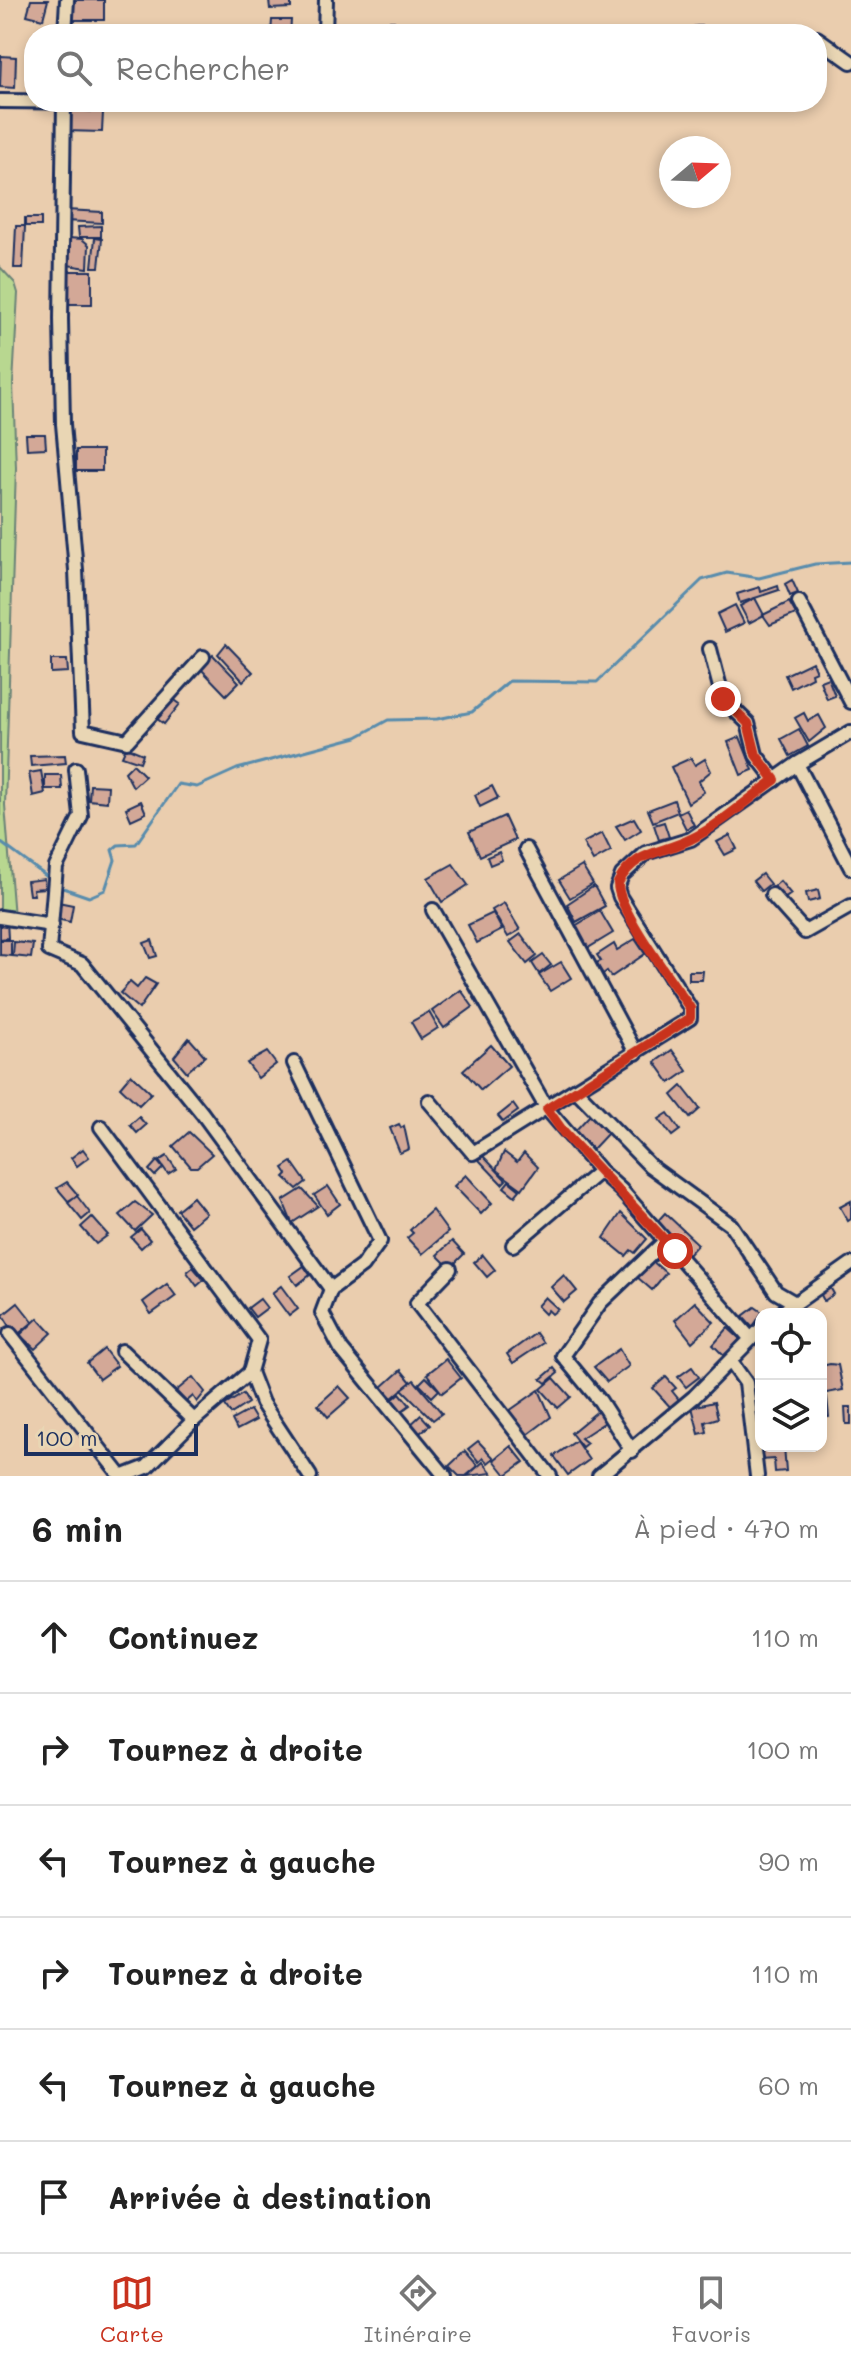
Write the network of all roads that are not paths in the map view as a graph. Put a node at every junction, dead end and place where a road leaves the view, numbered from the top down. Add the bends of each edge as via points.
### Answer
1 (67, 0) edge
2 (326, 0) edge
3 (66, 24) edge
4 (325, 24) edge
5 (827, 45) edge
6 (851, 62) edge
7 (0, 101) edge
8 (24, 102) edge
9 (64, 112) edge
10 (799, 602) dead end
11 (710, 649) dead end
12 (203, 657) dead end
13 (851, 702) edge
14 (851, 732) edge
15 (797, 764) junction
16 (76, 769) dead end
17 (775, 780) junction
18 (526, 849) dead end
19 (851, 868) edge
20 (772, 895) dead end
21 (851, 906) edge
22 (433, 910) dead end
23 (0, 917) edge
24 (52, 925) junction
25 (636, 1053) junction
26 (294, 1063) dead end
27 (577, 1091) junction
28 (429, 1101) dead end
29 (547, 1109) junction
30 (101, 1127) dead end
31 (600, 1171) junction
32 (665, 1241) junction
33 (513, 1245) dead end
34 (851, 1264) edge
35 (450, 1269) dead end
36 (331, 1289) junction
37 (795, 1303) junction
38 (788, 1308) edge
39 (10, 1334) dead end
40 (755, 1334) edge
41 (750, 1338) junction
42 (122, 1351) dead end
43 (731, 1362) junction
44 (250, 1372) junction
45 (194, 1420) junction
46 (632, 1451) junction
47 (615, 1471) edge
48 (122, 1476) edge
49 (310, 1476) edge
50 (445, 1476) edge
51 (550, 1476) edge
52 (599, 1476) edge
53 (757, 1476) edge

1 - 3 street
2 - 4 street
5 - 6 street
7 - 8 street
9 - 12 street via 63,424 83,731 127,741
10 - 13 street
11 - 17 street via 723,699 748,723 756,755
14 - 15 street
15 - 17 street
15 - 19 street
16 - 24 street via 81,816 56,867
17 - 25 street via 691,839 646,853 618,883 620,897 692,1014
18 - 25 street
20 - 21 street via 805,932
22 - 29 street
23 - 24 street
24 - 36 street via 49,950 82,964 202,1113
25 - 27 street
26 - 36 street via 380,1241 362,1266
27 - 29 street
27 - 37 street via 650,1166 731,1225 776,1292
28 - 29 street via 473,1153
29 - 31 street
30 - 44 street via 259,1340
31 - 32 street
31 - 33 street
32 - 41 street
32 - 46 street via 600,1303 563,1356
34 - 37 street
35 - 51 street via 417,1303
36 - 50 street via 322,1313 341,1349
37 - 38 street
39 - 48 street
40 - 41 street
41 - 43 street
42 - 45 street
43 - 46 street
43 - 53 street via 746,1383
44 - 45 street
44 - 49 street via 262,1403
45 - 48 street via 147,1467
46 - 47 street
47 - 52 street

